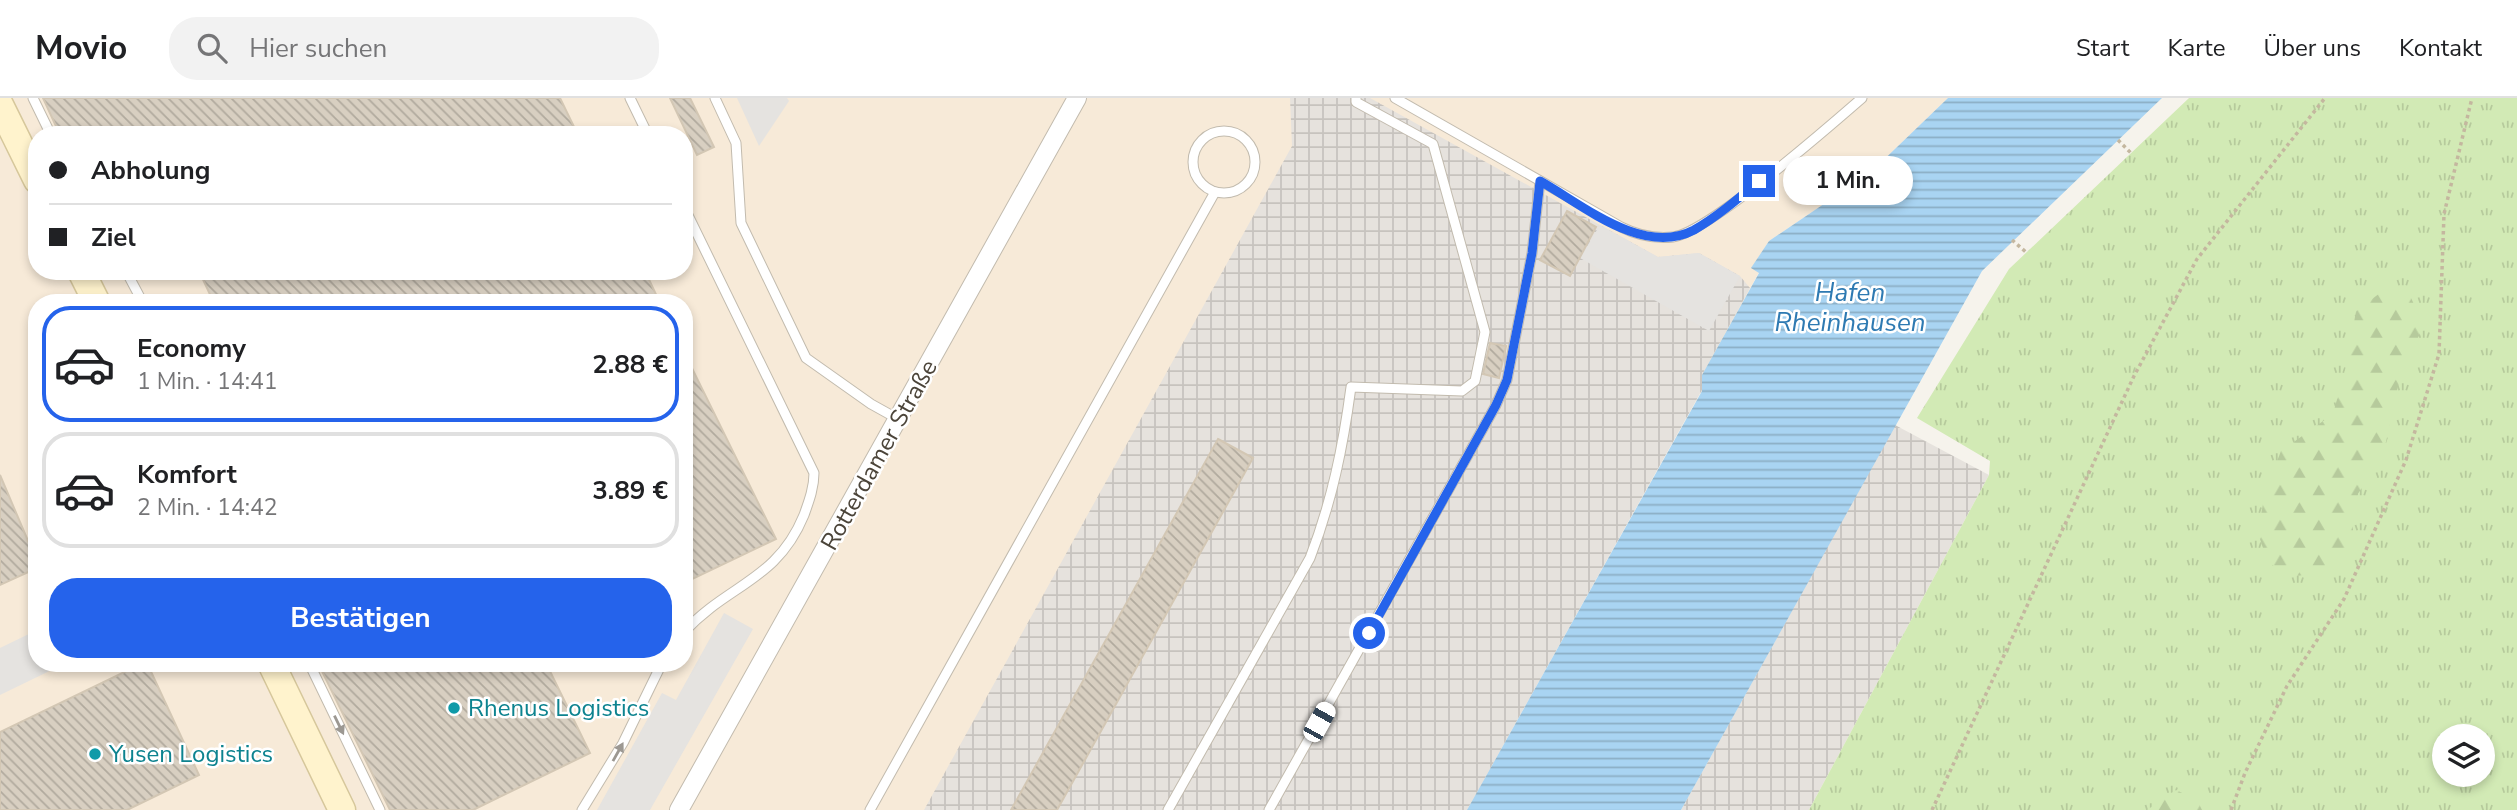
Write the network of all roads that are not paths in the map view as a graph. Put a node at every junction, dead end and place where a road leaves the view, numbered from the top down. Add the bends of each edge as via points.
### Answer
1 (33, 98) edge
2 (630, 98) edge
3 (715, 98) edge
4 (1077, 98) edge
5 (1356, 98) edge
6 (1395, 98) edge
7 (1862, 98) edge
8 (0, 105) edge
9 (47, 126) edge
10 (644, 126) edge
11 (28, 162) edge
12 (1540, 181) junction
13 (1215, 192) junction
14 (693, 225) edge
15 (899, 419) junction
16 (693, 622) edge
17 (275, 672) edge
18 (314, 672) edge
19 (657, 672) edge
20 (341, 810) edge
21 (380, 810) edge
22 (582, 810) edge
23 (679, 810) edge
24 (870, 810) edge
25 (1168, 810) edge
26 (1269, 810) edge

1 - 9 lane
2 - 10 lane
3 - 15 lane via 736,143 741,223 806,358
4 - 15 street, Rotterdamer Straße
5 - 25 lane via 1433,144 1485,332 1475,381 1462,391 1351,387 1342,456 1310,558
6 - 12 lane
7 - 12 lane via 1721,211 1674,237 1639,235
8 - 11 main road
12 - 26 lane via 1532,253 1507,380
13 - 13 lane via 1237,191 1253,173 1250,146 1229,131 1206,136 1193,154 1199,181
13 - 24 lane
14 - 16 lane via 814,473 814,486 792,542 777,561
15 - 23 street, Rotterdamer Straße
17 - 20 main road
18 -> 21 lane
22 -> 19 lane via 623,743

